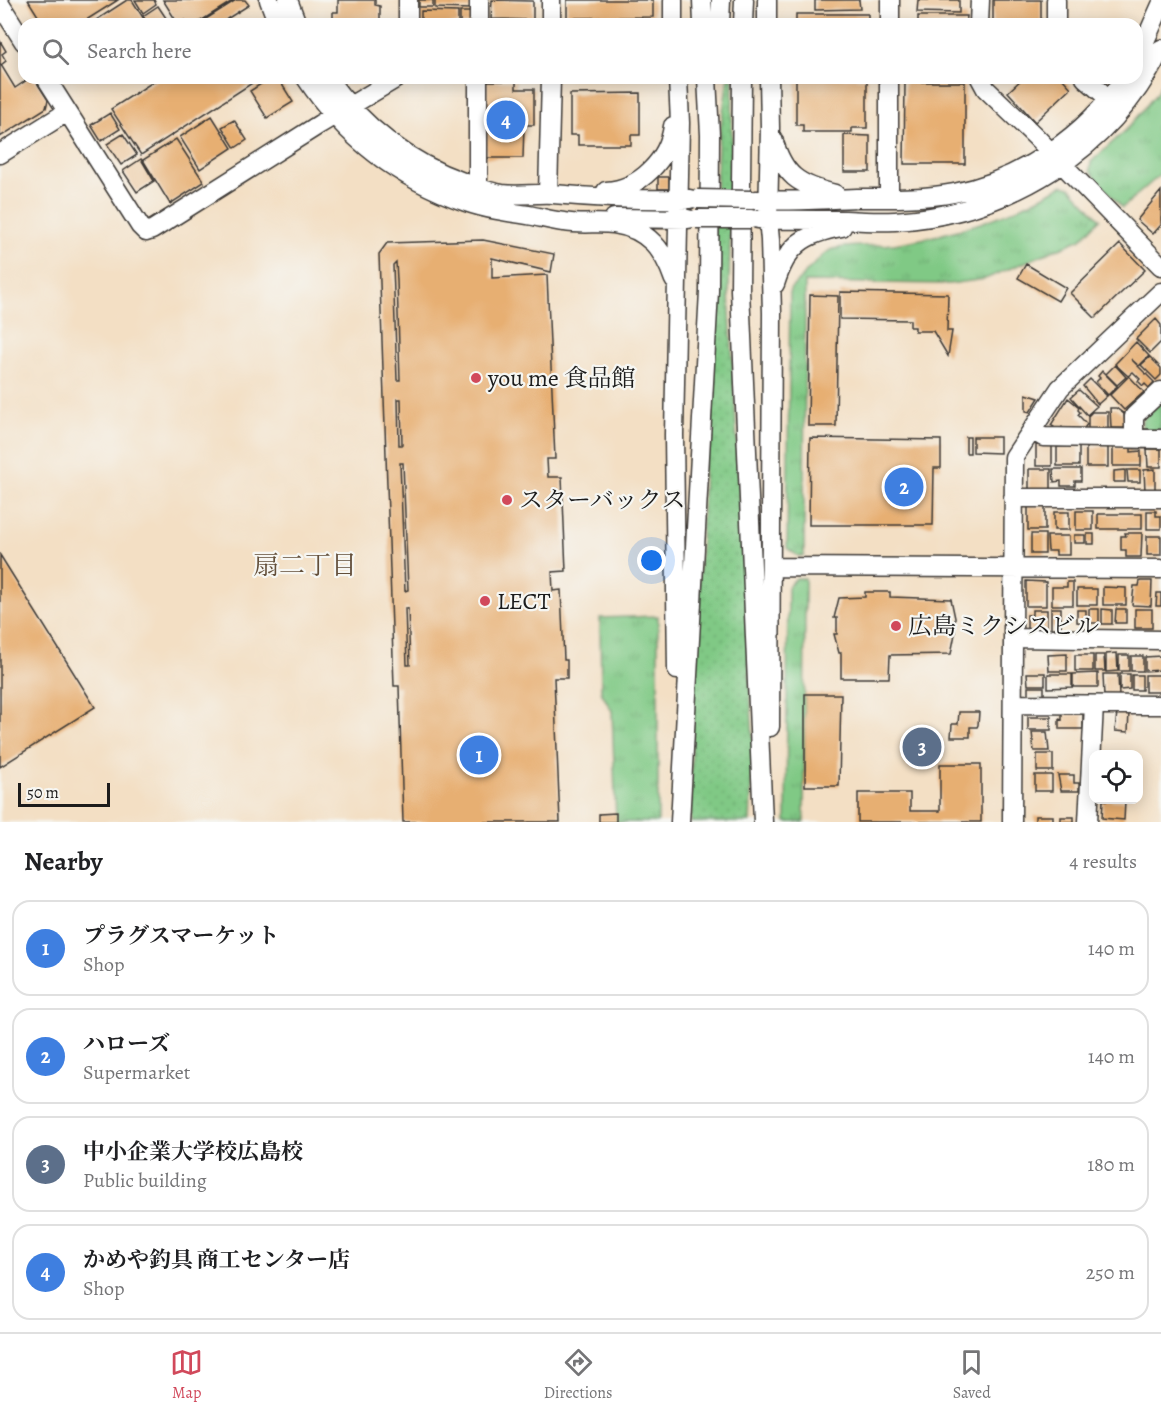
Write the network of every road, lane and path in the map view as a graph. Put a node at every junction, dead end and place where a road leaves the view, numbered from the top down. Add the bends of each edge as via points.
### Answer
1 (269, 0) edge
2 (288, 0) edge
3 (408, 0) edge
4 (479, 0) edge
5 (551, 0) edge
6 (702, 0) edge
7 (721, 0) edge
8 (744, 0) edge
9 (767, 0) edge
10 (890, 0) edge
11 (980, 0) edge
12 (1056, 0) edge
13 (0, 4) edge
14 (1161, 5) edge
15 (276, 18) edge
16 (295, 18) edge
17 (408, 18) edge
18 (479, 18) edge
19 (551, 18) edge
20 (703, 18) edge
21 (720, 18) edge
22 (743, 18) edge
23 (767, 18) edge
24 (890, 18) edge
25 (980, 18) edge
26 (1056, 18) edge
27 (18, 32) edge
28 (1143, 46) edge
29 (1161, 49) edge
30 (1143, 81) edge
31 (50, 84) edge
32 (312, 84) edge
33 (330, 84) edge
34 (387, 84) edge
35 (478, 84) edge
36 (550, 84) edge
37 (675, 84) edge
38 (676, 84) edge
39 (706, 84) edge
40 (716, 84) edge
41 (741, 84) edge
42 (769, 84) edge
43 (890, 84) edge
44 (983, 84) edge
45 (1092, 84) edge
46 (1120, 84) edge
47 (1141, 84) edge
48 (1109, 99) junction
49 (341, 111) junction
50 (67, 112) junction
51 (770, 128) junction
52 (710, 135) junction
53 (0, 154) edge
54 (1056, 158) junction
55 (478, 188) junction
56 (548, 194) junction
57 (578, 196) junction
58 (859, 198) junction
59 (889, 198) junction
60 (688, 199) junction
61 (760, 200) junction
62 (538, 217) junction
63 (687, 219) junction
64 (760, 219) junction
65 (894, 221) junction
66 (1161, 266) edge
67 (678, 290) junction
68 (1161, 292) edge
69 (772, 313) junction
70 (1161, 391) edge
71 (1032, 430) junction
72 (1134, 439) junction
73 (1161, 439) edge
74 (1013, 498) junction
75 (1161, 498) edge
76 (771, 567) junction
77 (1013, 568) junction
78 (1161, 569) edge
79 (1013, 638) junction
80 (1161, 640) edge
81 (1013, 704) junction
82 (1094, 705) junction
83 (1161, 705) edge
84 (680, 793) junction
85 (680, 822) edge
86 (764, 822) edge
87 (1012, 822) edge
88 (1088, 822) edge

1 - 15 street
2 - 16 street
3 - 17 street
4 - 18 street
5 - 19 street
6 - 20 street
7 - 21 street
8 - 22 street
9 - 23 street
10 - 24 street
11 - 25 street
12 - 26 street
13 - 27 street
14 - 28 street
29 - 30 street
31 - 50 street
32 - 49 street
33 - 49 street
34 - 49 street
35 - 55 street
36 - 56 street
37 - 57 street via 672,129 659,161 625,187 588,191
38 - 60 street
39 - 52 street
40 - 52 street
41 - 86 street via 740,290
42 - 51 street
43 - 59 street
44 - 54 street
45 - 48 street
46 - 48 street
47 - 54 street via 1117,116 1088,144
48 - 54 street
49 - 50 street via 146,232
49 - 55 street via 405,154
49 - 62 street via 379,157 434,190 484,207
50 - 53 street
51 - 58 street via 791,176 819,190
51 - 61 street
52 - 84 street via 709,291
54 - 59 street via 968,190
54 - 65 street via 1026,186 991,201
54 - 66 street
55 - 56 street via 503,194
56 - 57 street
57 - 60 street
58 - 59 street
58 - 61 street
60 - 61 street, bridge
60 - 63 street
61 - 64 street
62 - 63 street
62 - 67 street via 565,223 614,224 642,234 664,255
63 - 64 street, bridge
63 - 67 street
64 - 65 street
64 - 69 street
65 - 69 street via 830,230 798,242 773,288
67 - 84 street via 674,435
68 - 71 street via 1060,388
69 - 76 street
70 - 72 street via 1134,416
71 - 72 street via 1043,437
71 - 74 street via 1014,457
72 - 73 street
74 - 75 street
74 - 77 street
76 - 77 street
76 - 86 street via 770,729
77 - 78 street
77 - 79 street
79 - 80 street
79 - 81 street
81 - 82 street
81 - 87 street
82 - 83 street
82 - 88 street
84 - 85 street

